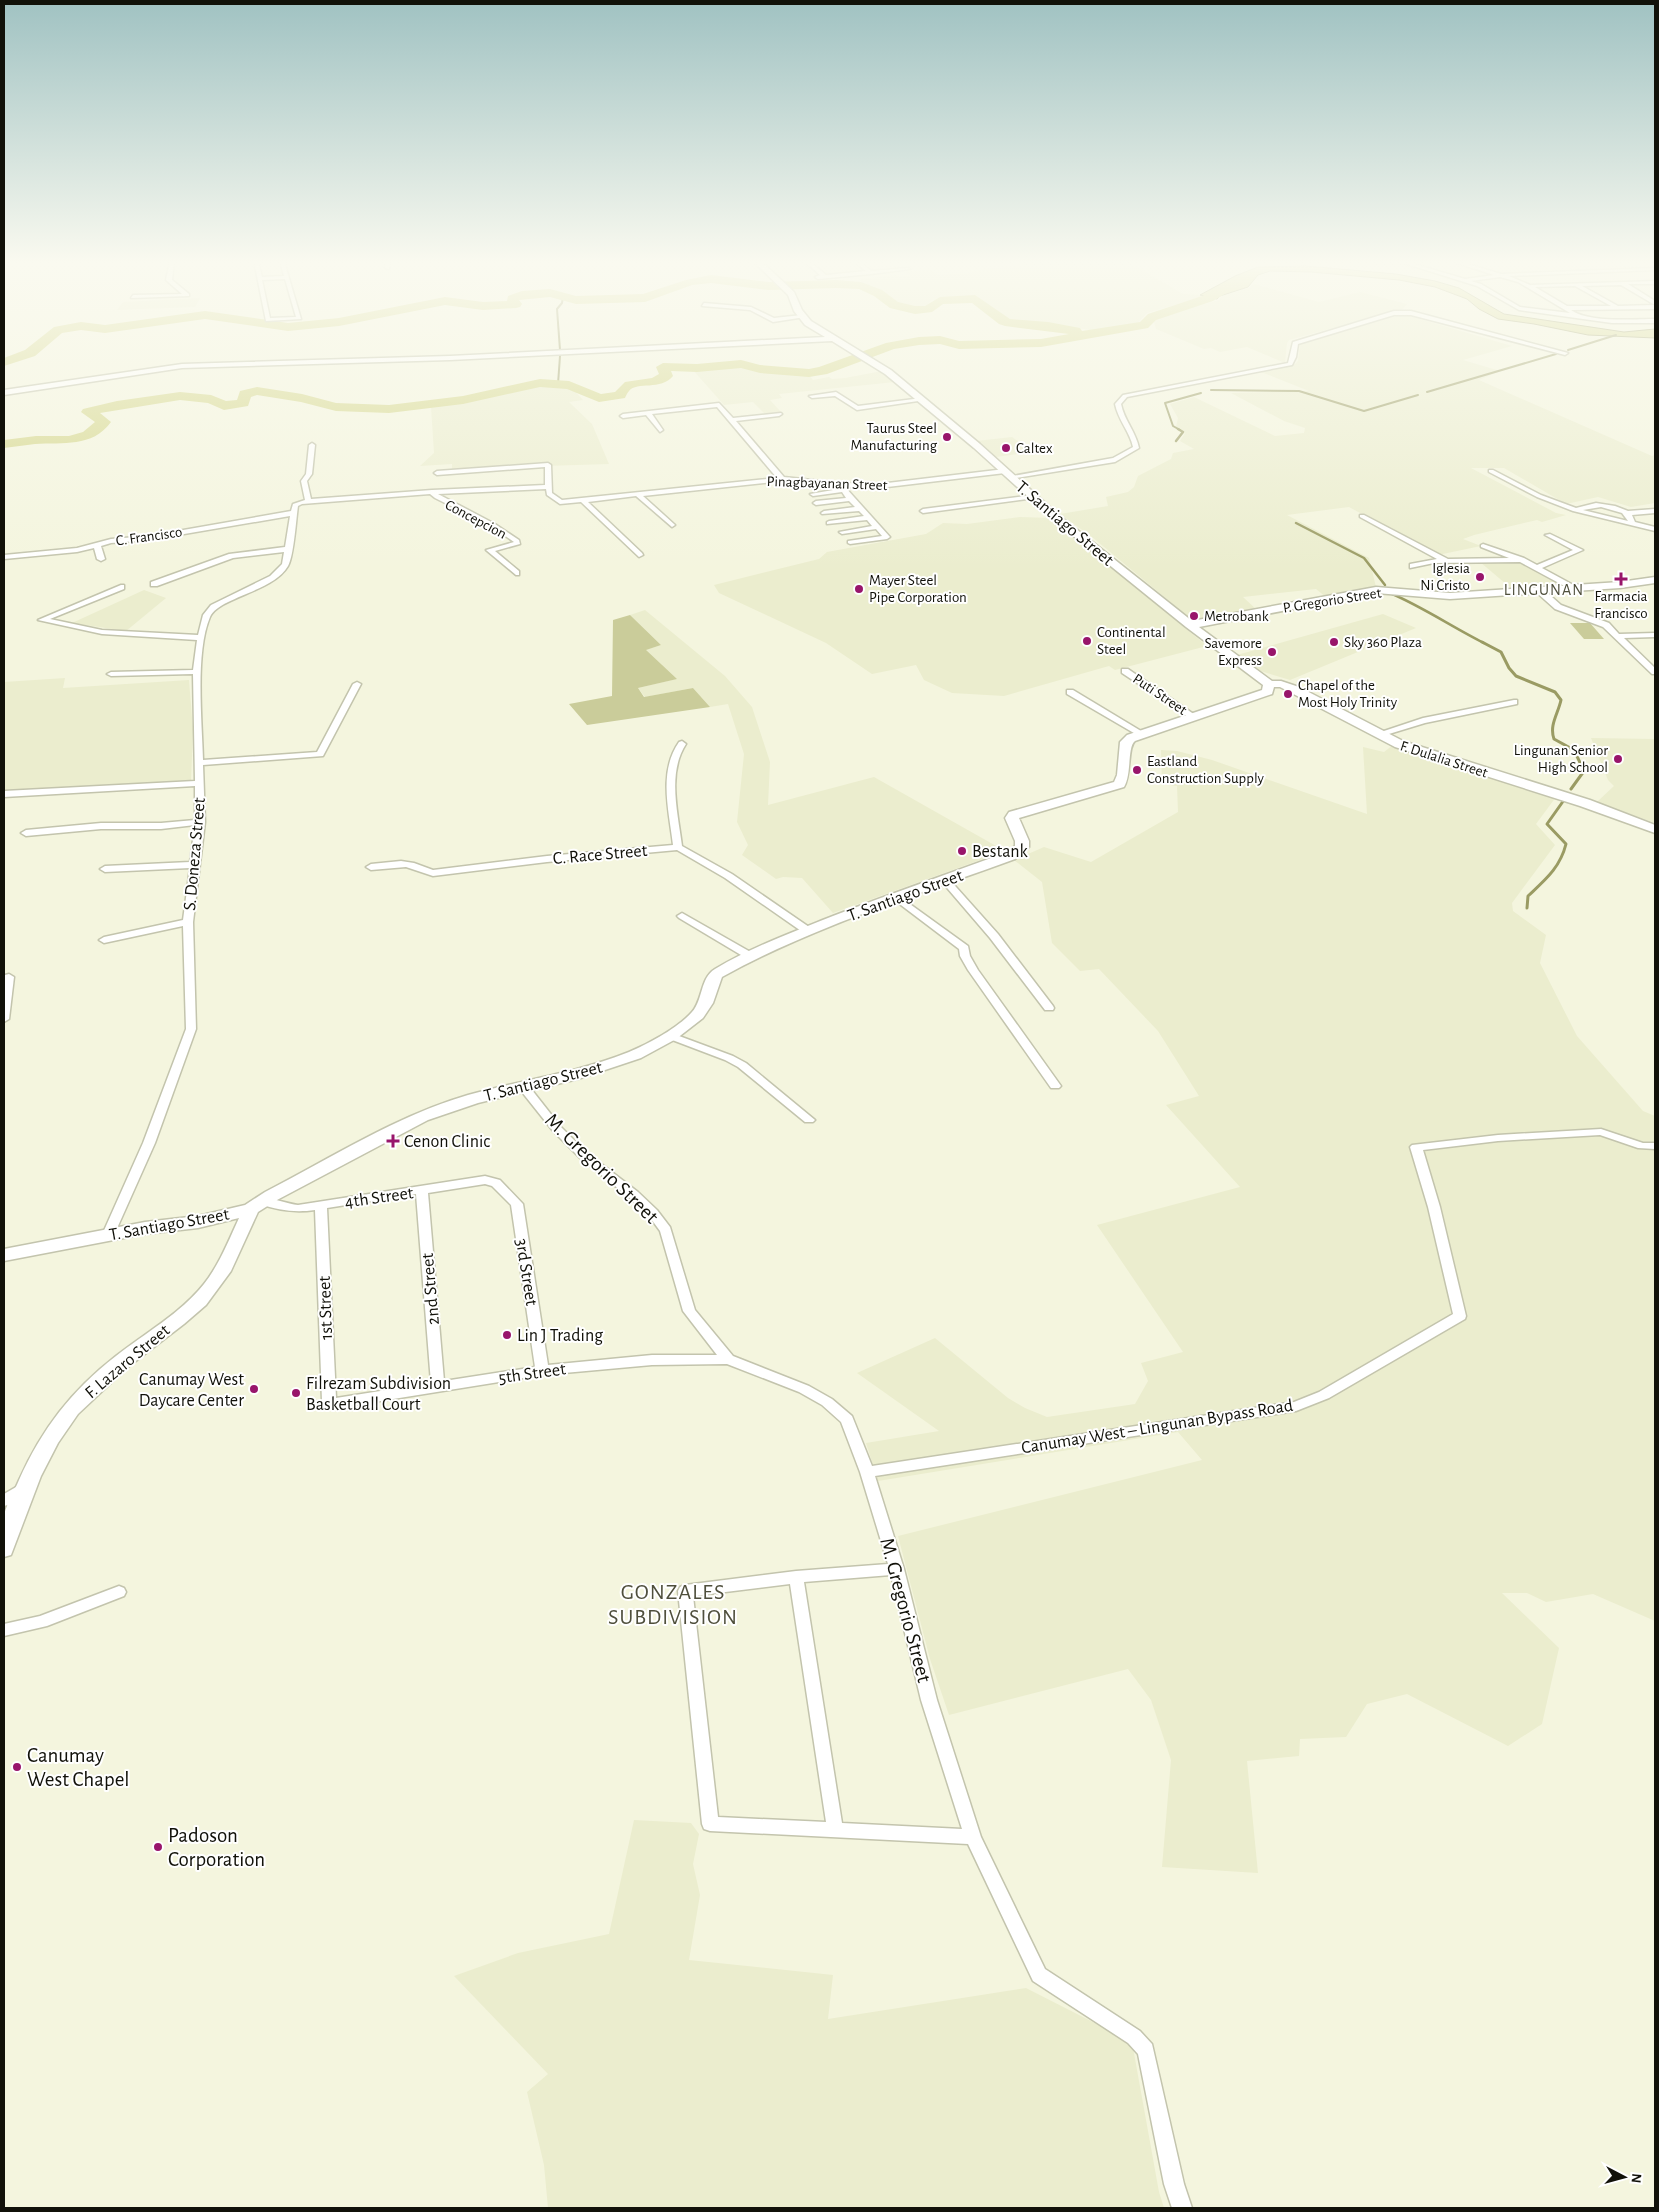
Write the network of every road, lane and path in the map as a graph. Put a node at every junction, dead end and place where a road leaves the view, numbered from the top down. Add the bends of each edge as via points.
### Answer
1 (241, 364) edge
2 (875, 364) edge
3 (1289, 364) edge
4 (4, 393) edge
5 (812, 396) dead end
6 (922, 400) junction
7 (648, 413) junction
8 (779, 414) dead end
9 (623, 416) dead end
10 (732, 420) junction
11 (660, 430) dead end
12 (312, 445) dead end
13 (1491, 471) dead end
14 (438, 473) dead end
15 (1007, 474) junction
16 (782, 478) junction
17 (548, 487) junction
18 (842, 488) junction
19 (432, 492) junction
20 (636, 493) junction
21 (813, 494) dead end
22 (1033, 497) junction
23 (851, 499) junction
24 (308, 500) junction
25 (582, 500) junction
26 (816, 503) dead end
27 (859, 509) junction
28 (1575, 510) junction
29 (923, 511) dead end
30 (1655, 512) edge
31 (293, 513) junction
32 (824, 513) dead end
33 (1629, 513) junction
34 (1362, 516) dead end
35 (868, 518) junction
36 (830, 523) dead end
37 (1632, 524) junction
38 (672, 525) dead end
39 (877, 527) junction
40 (1655, 529) edge
41 (842, 532) dead end
42 (1548, 535) dead end
43 (850, 542) dead end
44 (97, 545) junction
45 (1483, 546) dead end
46 (288, 549) junction
47 (640, 555) dead end
48 (4, 557) edge
49 (101, 559) dead end
50 (1521, 560) junction
51 (1446, 561) junction
52 (1413, 566) dead end
53 (1537, 568) junction
54 (516, 573) dead end
55 (1655, 580) edge
56 (154, 584) dead end
57 (122, 587) dead end
58 (1573, 587) junction
59 (1545, 592) junction
60 (1574, 613) junction
61 (1190, 625) junction
62 (1655, 635) edge
63 (1619, 636) junction
64 (201, 638) junction
65 (1654, 669) edge
66 (197, 672) junction
67 (1125, 672) dead end
68 (110, 674) dead end
69 (357, 684) dead end
70 (1269, 684) junction
71 (1070, 692) dead end
72 (1514, 702) dead end
73 (1194, 717) junction
74 (1142, 734) junction
75 (1379, 734) junction
76 (682, 744) dead end
77 (200, 763) junction
78 (199, 783) junction
79 (4, 794) edge
80 (200, 822) junction
81 (1655, 828) edge
82 (26, 833) dead end
83 (678, 847) junction
84 (194, 866) junction
85 (371, 867) dead end
86 (105, 869) dead end
87 (945, 880) junction
88 (896, 897) junction
89 (682, 916) dead end
90 (188, 922) junction
91 (808, 931) junction
92 (104, 940) dead end
93 (750, 956) junction
94 (9, 977) dead end
95 (1049, 1008) dead end
96 (4, 1019) edge
97 (671, 1036) junction
98 (1055, 1086) dead end
99 (524, 1087) junction
100 (808, 1120) dead end
101 (1655, 1146) edge
102 (496, 1183) joint
103 (422, 1191) junction
104 (257, 1205) junction
105 (321, 1206) junction
106 (108, 1235) junction
107 (4, 1255) edge
108 (728, 1359) junction
109 (542, 1370) junction
110 (438, 1388) junction
111 (337, 1403) joint
112 (866, 1472) junction
113 (27, 1486) junction
114 (4, 1501) edge
115 (4, 1549) edge
116 (897, 1569) junction
117 (796, 1577) junction
118 (119, 1592) dead end
119 (4, 1630) edge
120 (835, 1830) junction
121 (973, 1837) junction
122 (1182, 2208) edge

1 - 4 main road via 182,366
2 - 6 main road, T. Santiago Street
3 - 15 street, Pinagbayanan Street via 1125,396 1118,404 1118,410 1135,437 1136,448 1115,460
5 - 6 street via 836,394 857,408
6 - 15 main road, T. Santiago Street
7 - 9 street
7 - 10 street via 719,405
7 - 11 street
8 - 10 street
10 - 16 street
12 - 24 street via 309,474 304,481
13 - 28 street
14 - 17 street via 548,466
15 - 18 street, Pinagbayanan Street
15 - 22 main road, T. Santiago Street
16 - 18 street, Pinagbayanan Street
16 - 20 street, Pinagbayanan Street
17 - 19 street
17 - 25 street, Pinagbayanan Street via 549,494 560,502
18 - 21 street
18 - 23 street
19 - 24 street
19 - 54 street, Concepcion via 517,541 518,544 490,550
20 - 25 street, Pinagbayanan Street
20 - 38 street
22 - 29 street
22 - 61 main road, T. Santiago Street
23 - 26 street
23 - 27 street
24 - 31 street, S. Doneza Street via 296,503
25 - 47 street
27 - 32 street
27 - 35 street
28 - 33 street via 1599,505
28 - 37 street
30 - 33 street
31 - 44 street, C. Francisco
31 - 46 street, S. Doneza Street
33 - 37 street
34 - 51 street
35 - 36 street
35 - 39 street
37 - 40 street
39 - 41 street
39 - 43 street via 886,538
42 - 53 street via 1580,550
44 - 48 street, C. Francisco
44 - 49 street
45 - 50 street
46 - 56 street via 232,556
46 - 64 street, S. Doneza Street via 286,564 280,572 211,610
50 - 51 street
50 - 53 street
51 - 52 street
53 - 58 street
55 - 58 main road, P. Gregorio Street
57 - 64 street via 42,620 102,632
58 - 59 main road, P. Gregorio Street
59 - 60 street via 1558,597
59 - 60 street via 1558,607
59 - 61 main road, P. Gregorio Street via 1450,596 1376,590
60 - 63 street via 1606,625
61 - 70 main road, T. Santiago Street
62 - 63 street
63 - 65 street
64 - 66 street, S. Doneza Street
66 - 68 street
66 - 77 street, S. Doneza Street
67 - 73 street, Puti Street
69 - 77 street via 320,754
70 - 73 main road, T. Santiago Street via 1265,694
70 - 75 main road, F. Dulalia Street via 1295,689
71 - 74 street
72 - 75 street
73 - 74 main road, T. Santiago Street
74 - 87 main road, T. Santiago Street via 1126,742 1119,784 1014,815 1012,818 1022,847 1010,856
75 - 81 main road, F. Dulalia Street via 1428,754 1585,802
76 - 83 street via 672,765
77 - 78 street, S. Doneza Street
78 - 79 street
78 - 80 street, S. Doneza Street
80 - 82 street
80 - 84 street, S. Doneza Street
83 - 85 street, C. Race Street via 433,873 401,864
83 - 91 street via 756,894
84 - 86 street
84 - 90 street, S. Doneza Street
87 - 88 main road, T. Santiago Street
87 - 95 street via 994,936
88 - 91 main road, T. Santiago Street
88 - 98 street via 964,948 973,970
89 - 93 street
90 - 92 street
90 - 106 street, S. Doneza Street via 191,1029 149,1143
91 - 93 main road, T. Santiago Street
93 - 97 main road, T. Santiago Street via 717,974 698,1015
94 - 96 street
97 - 99 main road, T. Santiago Street via 635,1055 600,1068
97 - 100 street via 742,1065
99 - 104 main road, T. Santiago Street via 473,1099 422,1117
99 - 108 street, M. Gregorio Street via 557,1129 583,1155 634,1195 666,1230 689,1311
101 - 112 street, Canumay West – Lingunan Bypass Road via 1642,1146 1601,1132 1416,1147 1460,1316 1324,1395 1296,1406
102 - 103 street, 4th Street via 485,1180
102 - 109 street, 3rd Street via 516,1204
103 - 105 street, 4th Street
103 - 110 street, 2nd Street
104 - 105 street, 4th Street via 298,1209
104 - 106 main road, T. Santiago Street via 198,1222
104 - 113 main road, F. Lazaro Street via 209,1290 97,1382 71,1409
105 - 111 street, 1st Street via 328,1396 329,1401
106 - 107 main road, T. Santiago Street
108 - 109 street, 5th Street via 652,1360
108 - 112 street, M. Gregorio Street via 804,1389 827,1402 847,1419
109 - 110 street, 5th Street
110 - 111 street, 5th Street
112 - 116 street, M. Gregorio Street
113 - 114 street
113 - 115 main road, F. Lazaro Street
116 - 117 street
116 - 121 street, M. Gregorio Street via 929,1700
117 - 120 street
117 - 120 street via 685,1591 710,1824
118 - 119 street via 42,1622
120 - 121 street
121 - 122 street, M. Gregorio Street via 1039,1975 1134,2038 1146,2050

